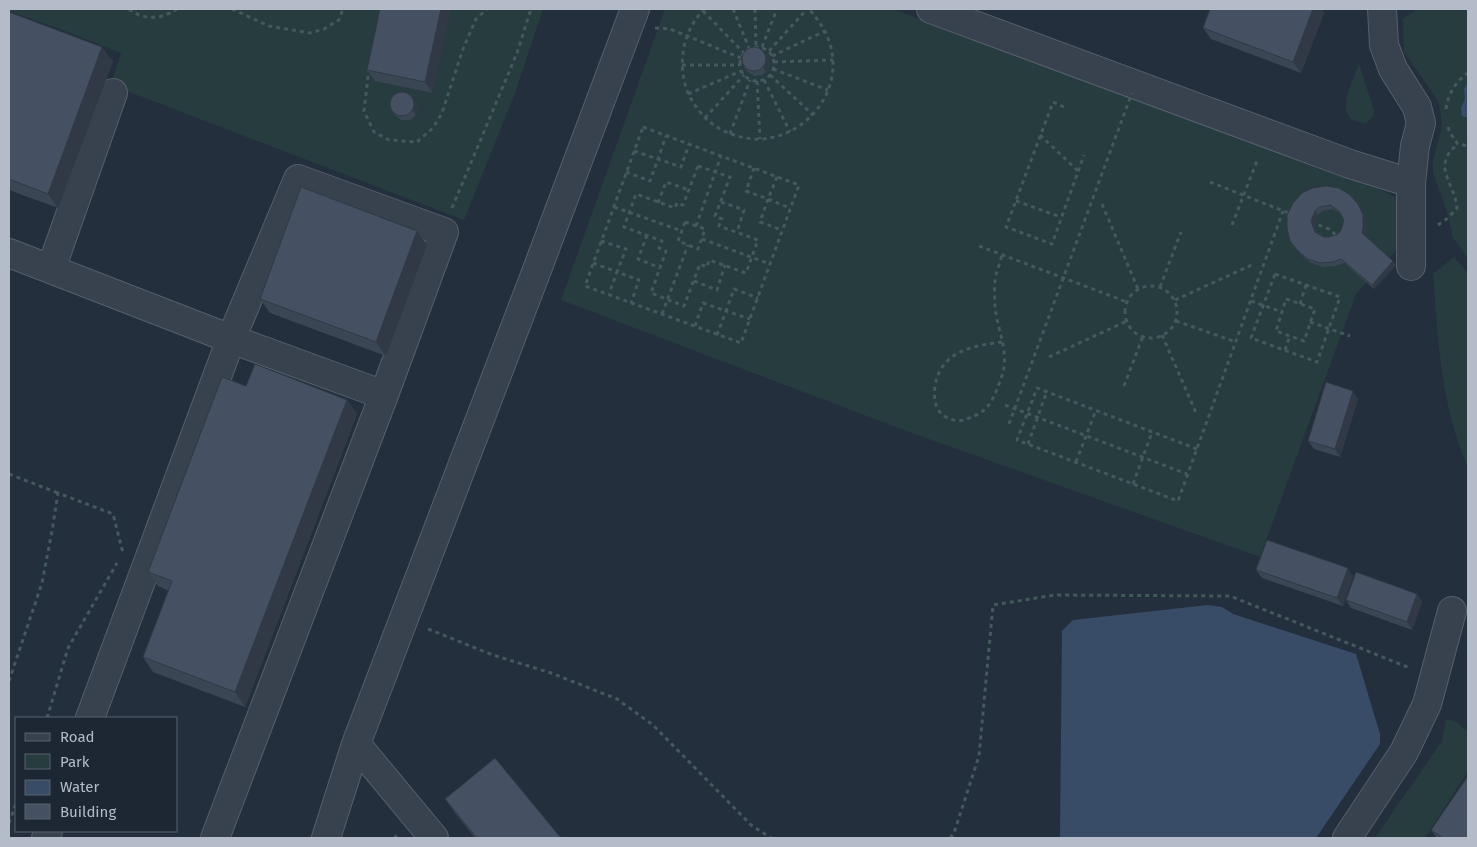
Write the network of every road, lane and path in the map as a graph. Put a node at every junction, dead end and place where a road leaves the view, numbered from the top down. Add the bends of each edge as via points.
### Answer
1 (130, 9) edge
2 (177, 9) edge
3 (232, 9) edge
4 (244, 9) edge
5 (343, 9) edge
6 (487, 9) edge
7 (531, 9) edge
8 (634, 9) edge
9 (732, 9) edge
10 (755, 9) edge
11 (777, 9) edge
12 (808, 9) edge
13 (932, 9) edge
14 (1382, 9) edge
15 (704, 10) edge
16 (241, 13) junction
17 (670, 29) dead end
18 (825, 31) junction
19 (687, 35) junction
20 (756, 46) junction
21 (762, 47) junction
22 (749, 48) junction
23 (769, 51) junction
24 (744, 53) junction
25 (772, 56) junction
26 (740, 58) junction
27 (833, 60) junction
28 (774, 62) junction
29 (370, 63) edge
30 (682, 65) junction
31 (740, 65) junction
32 (773, 69) junction
33 (741, 70) junction
34 (1468, 72) edge
35 (744, 75) junction
36 (770, 75) junction
37 (750, 80) junction
38 (764, 80) junction
39 (757, 81) junction
40 (828, 90) junction
41 (1132, 92) dead end
42 (113, 93) dead end
43 (688, 94) junction
44 (1064, 107) dead end
45 (1445, 112) dead end
46 (813, 115) junction
47 (705, 118) junction
48 (1446, 122) dead end
49 (790, 132) junction
50 (730, 134) junction
51 (1040, 135) junction
52 (666, 136) junction
53 (760, 139) junction
54 (689, 144) junction
55 (1458, 144) junction
56 (1468, 146) edge
57 (634, 151) junction
58 (1084, 154) dead end
59 (721, 156) junction
60 (658, 159) junction
61 (1256, 161) dead end
62 (754, 168) junction
63 (1078, 171) junction
64 (626, 172) junction
65 (716, 172) junction
66 (777, 177) junction
67 (1210, 182) dead end
68 (1411, 183) junction
69 (689, 190) junction
70 (1244, 195) junction
71 (768, 199) junction
72 (1016, 201) junction
73 (721, 202) junction
74 (658, 203) junction
75 (1102, 204) dead end
76 (614, 206) junction
77 (790, 208) junction
78 (1283, 211) junction
79 (630, 212) junction
80 (1292, 214) edge
81 (1061, 217) junction
82 (1311, 222) edge
83 (1232, 225) dead end
84 (696, 226) junction
85 (782, 230) junction
86 (682, 231) junction
87 (1411, 231) junction
88 (444, 232) junction
89 (737, 232) junction
90 (1181, 232) dead end
91 (647, 235) junction
92 (702, 239) junction
93 (601, 241) junction
94 (1343, 241) edge
95 (688, 245) junction
96 (979, 246) dead end
97 (9, 253) edge
98 (1002, 255) junction
99 (752, 258) junction
100 (593, 263) junction
101 (770, 264) junction
102 (1254, 264) dead end
103 (725, 265) junction
104 (1410, 266) dead end
105 (660, 268) junction
106 (52, 269) junction
107 (617, 272) junction
108 (1063, 278) junction
109 (694, 281) junction
110 (1306, 285) junction
111 (1160, 287) junction
112 (1138, 289) junction
113 (609, 294) junction
114 (758, 298) junction
115 (667, 300) junction
116 (1174, 300) junction
117 (1251, 301) junction
118 (1126, 302) junction
119 (631, 303) junction
120 (1300, 304) junction
121 (1262, 306) junction
122 (726, 311) junction
123 (1282, 312) junction
124 (662, 314) junction
125 (750, 319) junction
126 (1127, 321) junction
127 (1176, 321) junction
128 (1310, 322) junction
129 (694, 326) junction
130 (1329, 329) junction
131 (717, 335) junction
132 (1162, 335) junction
133 (1143, 336) junction
134 (1290, 336) junction
135 (1350, 336) dead end
136 (231, 339) junction
137 (1002, 342) junction
138 (1236, 342) junction
139 (1285, 350) junction
140 (1049, 357) dead end
141 (1124, 386) dead end
142 (1047, 392) junction
143 (384, 395) junction
144 (1005, 405) dead end
145 (1096, 410) junction
146 (1027, 413) junction
147 (1197, 415) dead end
148 (1038, 418) junction
149 (1009, 424) dead end
150 (1204, 430) junction
151 (1152, 432) junction
152 (1210, 432) dead end
153 (1086, 436) junction
154 (1028, 444) junction
155 (1197, 449) junction
156 (1143, 458) junction
157 (1076, 462) junction
158 (9, 474) edge
159 (1187, 474) junction
160 (1133, 484) junction
161 (58, 493) junction
162 (123, 554) dead end
163 (118, 562) dead end
164 (1452, 611) dead end
165 (403, 619) junction
166 (1434, 677) junction
167 (9, 682) edge
168 (47, 717) edge
169 (90, 717) edge
170 (356, 744) junction
171 (15, 806) edge
172 (9, 822) edge
173 (215, 838) edge
174 (326, 838) edge
175 (434, 838) edge
176 (771, 838) edge
177 (950, 838) edge
178 (1347, 838) edge

1 - 2 path via 152,18 169,15
3 - 16 path
4 - 16 path
5 - 16 path via 339,20 310,33 268,26
6 - 29 path via 476,19 463,49 442,113 433,128 417,142 389,140 374,132 364,110
7 - 88 path via 517,53
8 - 165 lane
9 - 22 path
10 - 20 path
11 - 21 path
12 - 18 path
12 - 23 path
13 - 68 lane via 1350,164
14 - 68 lane via 1384,45 1393,69 1417,107 1421,123
15 - 19 path
15 - 24 path
17 - 19 path
18 - 25 path
18 - 27 path
19 - 26 path
19 - 30 path
20 - 21 path
20 - 22 path
21 - 23 path
22 - 24 path
23 - 25 path
24 - 26 path
25 - 28 path
26 - 31 path
27 - 28 path
27 - 40 path
28 - 32 path
30 - 31 path
30 - 43 path
31 - 33 path
32 - 36 path
32 - 40 path
33 - 35 path
33 - 43 path
34 - 45 path via 1452,89
35 - 37 path
35 - 47 path
36 - 38 path
36 - 46 path
37 - 39 path
37 - 50 path
38 - 39 path
38 - 49 path
39 - 53 path
40 - 46 path
41 - 108 path, bridge
42 - 106 lane
43 - 47 path
44 - 51 path via 1053,102
46 - 49 path
47 - 50 path
48 - 55 path
49 - 53 path
50 - 53 path
51 - 63 path
51 - 72 path
52 - 54 path
52 - 57 path via 643,127
52 - 60 path
54 - 59 path
54 - 60 path via 680,168
55 - 56 path
55 - 87 path via 1446,156 1445,168 1457,208 1448,218 1428,230
57 - 60 path
57 - 64 path
58 - 63 path
59 - 62 path
59 - 65 path
60 - 64 path via 650,181
61 - 70 path
62 - 66 path
62 - 71 path via 746,192
63 - 81 path
64 - 76 path
65 - 69 path via 698,166
65 - 73 path via 730,177
65 - 84 path
66 - 71 path
66 - 77 path via 799,185
67 - 70 path
68 - 87 lane
69 - 74 path via 683,205 677,203 675,208
69 - 74 path via 666,182
70 - 78 path
70 - 83 path
71 - 77 path
71 - 85 path via 760,222
72 - 81 path
72 - 81 path via 1006,227 1052,244
73 - 89 path via 744,210
73 - 89 path via 715,216 722,219 719,226
74 - 79 path via 636,194
75 - 112 path
76 - 79 path
76 - 93 path
77 - 85 path
78 - 80 path
78 - 117 path
79 - 86 path
79 - 91 path via 624,227
82 - 94 path via 1329,229
84 - 86 path via 685,222
84 - 92 path via 705,229
85 - 101 path
86 - 95 path via 678,241
87 - 104 lane
88 - 136 lane via 298,179
88 - 143 lane
89 - 99 path via 758,240
90 - 111 path
91 - 105 path via 638,259
91 - 105 path via 662,241 659,248 666,251
92 - 95 path via 698,249
92 - 99 path
93 - 100 path
93 - 107 path via 626,249
95 - 115 path
96 - 98 path
97 - 106 lane
98 - 108 path
98 - 137 path via 995,280 997,322
99 - 101 path
99 - 103 path via 746,273
100 - 107 path
100 - 113 path via 585,286
101 - 114 path
102 - 116 path
103 - 109 path via 710,260 707,267 700,264
103 - 109 path via 717,290
105 - 115 path via 651,293
106 - 136 lane
107 - 113 path
107 - 119 path via 640,280
108 - 118 path
108 - 149 path, bridge
109 - 115 path via 684,306
110 - 120 path
110 - 121 path via 1275,274
110 - 130 path via 1340,297
111 - 112 path via 1152,285
111 - 116 path
112 - 118 path
113 - 119 path
114 - 122 path via 734,289
114 - 125 path
115 - 124 path
116 - 127 path
117 - 121 path
117 - 138 path
118 - 126 path
119 - 124 path
120 - 123 path via 1286,300
120 - 128 path via 1315,309
121 - 123 path
121 - 139 path via 1251,338
122 - 125 path
122 - 129 path via 703,303
122 - 131 path
123 - 134 path via 1276,330
124 - 129 path
125 - 131 path via 741,343
126 - 133 path
126 - 140 path
127 - 132 path
127 - 138 path
128 - 130 path
128 - 134 path via 1304,341
129 - 131 path
130 - 135 path
130 - 139 path via 1317,362
132 - 133 path
132 - 147 path
133 - 141 path
134 - 139 path
136 - 143 lane
136 - 169 lane
137 - 137 path via 1004,365 992,401 980,414 962,421 945,417 938,410 934,395 937,377 944,366 958,352
138 - 150 path
142 - 145 path
142 - 146 path via 1037,388
142 - 148 path
143 - 173 lane
144 - 146 path
145 - 151 path
145 - 153 path
146 - 148 path
146 - 154 path via 1017,440
148 - 153 path
148 - 154 path
150 - 152 path
150 - 155 path
151 - 155 path
151 - 156 path
153 - 156 path
153 - 157 path
154 - 157 path
155 - 159 path
156 - 159 path
156 - 160 path
157 - 160 path
158 - 161 path
159 - 160 path via 1178,501
161 - 162 path via 113,514
161 - 167 path via 42,583
163 - 168 path via 68,648
164 - 166 lane
165 - 170 lane
165 - 176 path via 492,655 551,673 617,699 652,725 751,825
166 - 177 path via 1230,596 1055,595 993,605 979,756
166 - 178 lane via 1427,704 1404,752
170 - 174 lane
170 - 175 lane
171 - 172 path

